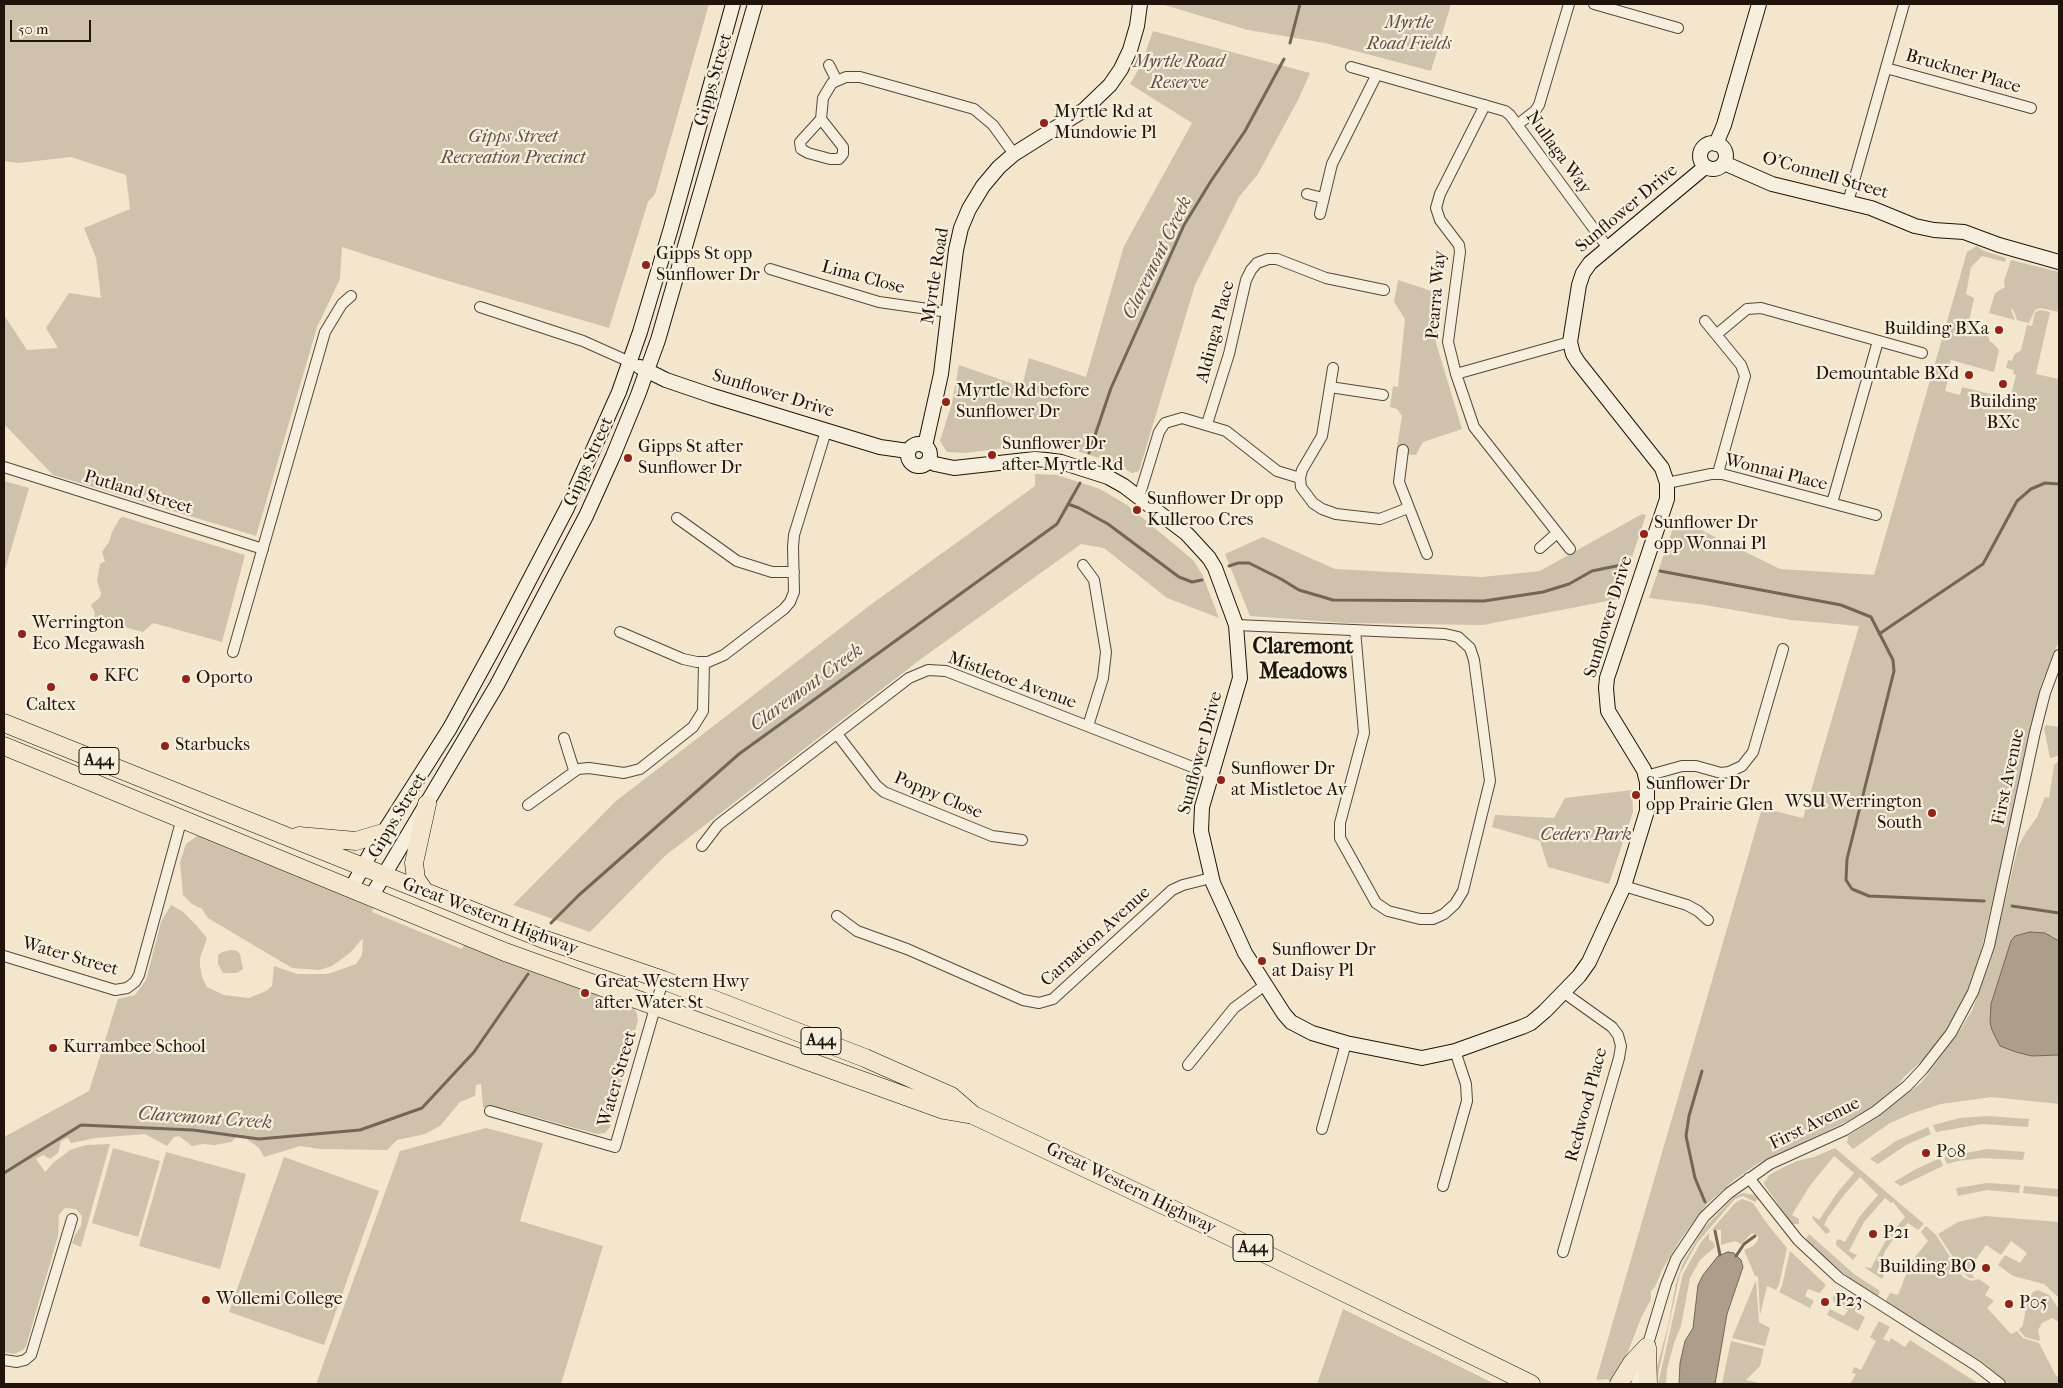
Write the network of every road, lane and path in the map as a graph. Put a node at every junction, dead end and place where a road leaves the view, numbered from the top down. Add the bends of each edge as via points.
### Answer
1 (733, 4) edge
2 (755, 4) edge
3 (1140, 4) edge
4 (1569, 4) edge
5 (1594, 4) edge
6 (1759, 4) edge
7 (1904, 4) edge
8 (1678, 28) dead end
9 (829, 64) dead end
10 (1351, 67) dead end
11 (1886, 68) junction
12 (1377, 74) junction
13 (836, 79) junction
14 (1486, 105) junction
15 (2030, 108) dead end
16 (821, 119) junction
17 (1517, 125) junction
18 (1716, 144) junction
19 (1014, 154) junction
20 (1724, 163) junction
21 (1706, 167) junction
22 (1307, 194) dead end
23 (1323, 198) junction
24 (1848, 202) junction
25 (1320, 214) dead end
26 (1608, 248) junction
27 (2059, 262) edge
28 (770, 269) dead end
29 (1384, 290) dead end
30 (351, 296) dead end
31 (480, 307) dead end
32 (949, 312) junction
33 (1704, 321) dead end
34 (1717, 334) junction
35 (1878, 341) junction
36 (1570, 342) junction
37 (1922, 353) dead end
38 (630, 362) junction
39 (1333, 368) dead end
40 (648, 370) junction
41 (1456, 374) junction
42 (1330, 387) junction
43 (1384, 395) dead end
44 (1208, 424) junction
45 (826, 431) junction
46 (925, 446) junction
47 (1403, 450) dead end
48 (908, 451) junction
49 (929, 460) junction
50 (4, 468) edge
51 (1718, 473) junction
52 (1300, 478) junction
53 (1668, 482) junction
54 (1139, 497) junction
55 (1832, 504) junction
56 (1408, 508) junction
57 (1876, 515) dead end
58 (677, 518) dead end
59 (1557, 533) junction
60 (1540, 548) dead end
61 (263, 549) junction
62 (1570, 549) dead end
63 (1427, 554) dead end
64 (1083, 565) dead end
65 (794, 572) junction
66 (1236, 625) junction
67 (1355, 630) junction
68 (620, 632) dead end
69 (1784, 649) dead end
70 (233, 652) dead end
71 (2059, 655) edge
72 (704, 662) junction
73 (4, 723) edge
74 (1088, 726) junction
75 (837, 734) junction
76 (564, 738) dead end
77 (4, 746) edge
78 (574, 770) junction
79 (1213, 775) junction
80 (1646, 776) junction
81 (427, 804) junction
82 (528, 805) dead end
83 (182, 818) junction
84 (383, 833) junction
85 (281, 834) junction
86 (1022, 840) dead end
87 (702, 846) dead end
88 (363, 868) junction
89 (384, 876) junction
90 (1211, 878) junction
91 (1624, 886) junction
92 (351, 889) junction
93 (425, 892) junction
94 (371, 897) junction
95 (837, 916) dead end
96 (1708, 920) dead end
97 (4, 956) edge
98 (663, 980) junction
99 (1265, 986) junction
100 (1564, 992) junction
101 (655, 1007) junction
102 (1346, 1043) junction
103 (1455, 1051) junction
104 (1188, 1065) dead end
105 (490, 1111) dead end
106 (973, 1115) junction
107 (1322, 1129) dead end
108 (1749, 1178) junction
109 (1443, 1186) dead end
110 (72, 1219) dead end
111 (1563, 1252) dead end
112 (1647, 1347) junction
113 (4, 1360) edge
114 (1531, 1384) edge
115 (1619, 1384) edge
116 (1636, 1384) edge
117 (1648, 1384) edge
118 (2000, 1384) edge

1 - 38 street, Gipps Street
2 - 40 street, Gipps Street
3 - 19 street, Myrtle Road via 1130,50 1110,85 1084,110
4 - 17 street via 1539,105
5 - 8 street
6 - 18 street
7 - 11 street
9 - 13 street
10 - 12 street, Nullaga Way
11 - 15 street, Bruckner Place
11 - 24 street
12 - 14 street, Nullaga Way
12 - 23 street via 1332,164
13 - 16 street via 823,98
13 - 19 street via 846,76 860,78 974,109 989,120
14 - 17 street, Nullaga Way via 1505,111
14 - 41 street, Pearra Way via 1440,194 1436,208 1460,252 1448,342
16 - 16 street via 801,139 800,147 813,154 839,159 843,147
17 - 26 street, Nullaga Way
18 - 20 street via 1725,152
18 - 21 street via 1708,144 1702,150 1701,161
19 - 32 street, Myrtle Road via 987,180 964,219 956,250
20 - 21 street via 1714,169
20 - 24 street, O'Connell Street via 1772,184
21 - 26 street, Sunflower Drive
22 - 23 street
23 - 25 street
24 - 27 street, O'Connell Street via 1915,226 1964,232
26 - 36 street, Sunflower Drive via 1583,273
28 - 32 street, Lima Close via 879,302
29 - 44 street, Aldinga Place via 1326,278 1277,259 1257,263 1246,280
30 - 61 street via 342,304 325,332
31 - 38 street via 583,341
32 - 46 street, Myrtle Road via 939,386
33 - 34 street
34 - 35 street via 1740,313 1753,307
34 - 51 street via 1741,364 1745,376
35 - 37 street
35 - 55 street
36 - 41 street
36 - 53 street via 1578,362 1662,468
38 - 40 street, Sunflower Drive
38 - 84 street, Gipps Street via 571,500 533,574 450,728
39 - 42 street
40 - 45 street, Sunflower Drive via 666,380
40 - 81 street, Gipps Street via 586,516 497,685
41 - 59 street, Pearra Way via 1474,427
42 - 43 street
42 - 52 street via 1322,436
44 - 52 street via 1229,432 1281,473
44 - 54 street via 1182,418 1165,423 1157,437
45 - 48 street, Sunflower Drive via 880,447
45 - 65 street via 794,535
46 - 48 street via 915,444
46 - 49 street via 930,454
47 - 56 street via 1399,482
48 - 49 street via 908,459 913,465 924,466
49 - 54 street, Sunflower Drive via 954,468 1034,459 1062,462 1108,477
50 - 61 street, Putland Street
51 - 53 street, Wonnai Place
51 - 55 street, Wonnai Place
52 - 56 street via 1306,494 1329,512 1380,519
53 - 80 street, Sunflower Drive via 1667,499 1606,684 1608,710
54 - 66 street, Sunflower Drive via 1187,534 1209,558
55 - 57 street, Wonnai Place
56 - 63 street
58 - 65 street via 737,561 772,572
59 - 60 street
59 - 62 street, Pearra Way
61 - 70 street
64 - 74 street via 1094,580 1106,652 1104,678
65 - 72 street via 794,592 784,609 724,655
66 - 67 street
66 - 79 street, Sunflower Drive via 1240,684
67 - 67 street via 1450,634 1465,642 1473,656 1489,784 1463,891 1455,904 1433,919 1388,911 1376,903 1340,838 1340,823 1364,733
68 - 72 street via 683,659
69 - 80 street via 1753,752 1742,766 1721,773 1682,766
71 - 108 street, First Avenue via 2035,732 1989,946 1973,992 1951,1033 1907,1086 1876,1111 1845,1130 1770,1164
72 - 78 street via 703,711 693,727 634,772
73 - 85 highway, Great Western Highway / A44
74 - 75 street, Mistletoe Avenue via 934,670 909,678
74 - 79 street, Mistletoe Avenue
75 - 86 street, Poppy Close via 884,792 992,836
75 - 87 street, Mistletoe Avenue via 718,825
76 - 78 street
77 - 83 highway, Great Western Highway / A44
78 - 82 street
79 - 90 street, Sunflower Drive via 1202,806 1200,824
80 - 91 street, Sunflower Drive via 1647,811
81 - 89 street, Gipps Street
81 - 93 highway via 414,863 416,879
83 - 92 highway, Great Western Highway / A44
83 - 97 street, Water Street via 135,982 127,988 115,990
84 - 85 highway via 356,841
84 - 88 street, Gipps Street
85 - 88 highway, Great Western Highway / A44
88 - 89 highway, Great Western Highway / A44
88 - 92 street, Gipps Street
89 - 93 highway, Great Western Highway / A44
89 - 94 street, Gipps Street
90 - 95 street, Carnation Avenue via 1172,890 1053,999 1039,1003 1023,1000 907,949 857,931
90 - 99 street, Sunflower Drive via 1245,953
91 - 96 street via 1687,905
91 - 100 street, Sunflower Drive via 1589,962
92 - 94 highway, Great Western Highway / A44
93 - 98 highway, Great Western Highway / A44 via 543,939
94 - 101 highway, Great Western Highway / A44 via 505,952
98 - 101 street, Water Street
98 - 106 highway, Great Western Highway / A44 via 864,1058 951,1096
99 - 102 street, Sunflower Drive via 1291,1022 1312,1033
99 - 104 street via 1234,1008
100 - 103 street, Sunflower Drive via 1531,1023
100 - 111 street, Redwood Place via 1612,1027 1621,1046
101 - 105 street, Water Street via 615,1147
101 - 106 highway, Great Western Highway / A44 via 944,1110
102 - 103 street, Sunflower Drive via 1422,1058
102 - 107 street
103 - 109 street via 1466,1084 1467,1101
106 - 114 highway, Great Western Highway / A44
108 - 112 street, First Avenue via 1716,1204 1684,1246 1666,1284
108 - 118 street via 1798,1240 1839,1278
110 - 113 street via 31,1355 17,1362
112 - 115 highway
112 - 116 street, First Avenue
112 - 117 highway

